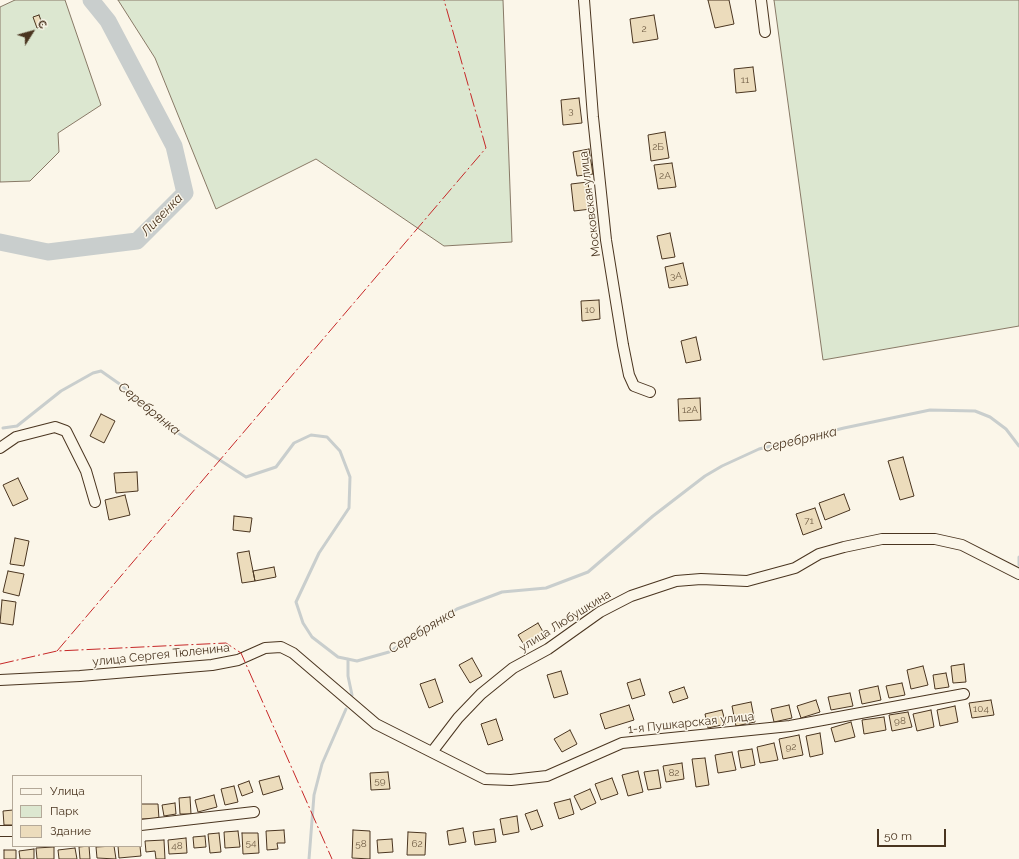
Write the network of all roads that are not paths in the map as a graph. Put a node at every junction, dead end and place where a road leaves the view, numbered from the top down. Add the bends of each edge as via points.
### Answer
1 (584, 0) edge
2 (761, 0) edge
3 (765, 32) dead end
4 (650, 392) dead end
5 (0, 448) edge
6 (95, 502) dead end
7 (1019, 574) edge
8 (0, 680) edge
9 (964, 694) dead end
10 (432, 752) junction
11 (254, 812) dead end
12 (142, 825) edge
13 (0, 831) edge
14 (12, 831) edge

1 - 4 street, Московская улица via 606,240 626,360 634,386
2 - 3 street
5 - 6 street via 16,437 55,426 66,431 86,471
7 - 10 street, улица Любушкина via 962,545 935,539 882,540 844,546 819,554 795,568 747,581 676,580 631,596 600,612 548,649 513,668 481,694 458,718
8 - 10 street, улица Сергея Тюленина via 212,665 238,660 265,648 281,648 293,653 376,724
9 - 10 street, 1-я Пушкарская улица via 790,726 622,743 547,776 510,780 485,779
11 - 12 street
13 - 14 street

